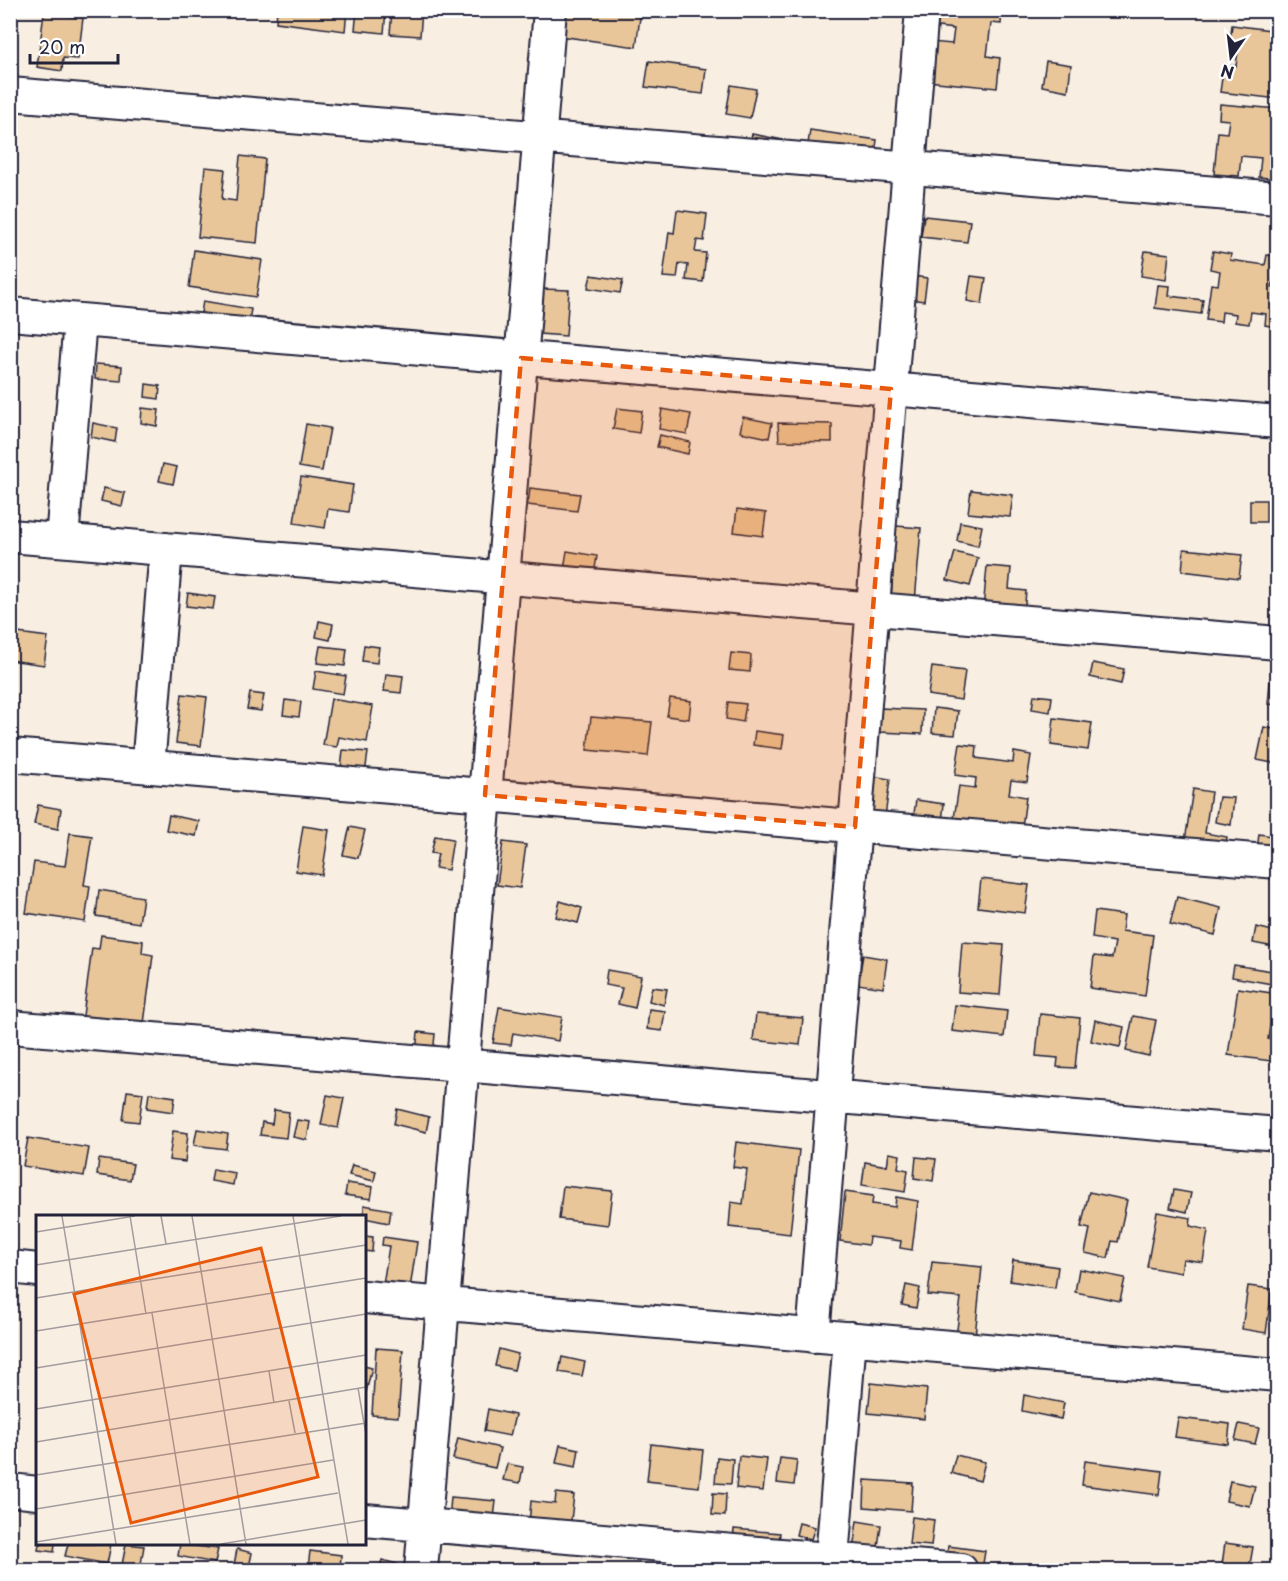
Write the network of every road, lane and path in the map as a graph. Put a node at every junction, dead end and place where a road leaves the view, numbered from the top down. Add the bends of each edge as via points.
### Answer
1 (550, 10) edge
2 (922, 10) edge
3 (10, 94) edge
4 (539, 136) junction
5 (909, 168) junction
6 (1278, 198) edge
7 (10, 314) edge
8 (80, 320) junction
9 (521, 357) junction
10 (891, 389) junction
11 (1278, 422) edge
12 (10, 536) edge
13 (62, 540) junction
14 (165, 549) junction
15 (503, 577) junction
16 (873, 609) junction
17 (1278, 643) edge
18 (10, 755) edge
19 (148, 767) junction
20 (485, 795) junction
21 (855, 827) junction
22 (1278, 862) edge
23 (10, 1027) edge
24 (463, 1065) junction
25 (832, 1096) junction
26 (1278, 1134) edge
27 (10, 1267) edge
28 (36, 1270) edge
29 (366, 1297) edge
30 (443, 1304) junction
31 (813, 1335) junction
32 (850, 1338) junction
33 (1278, 1375) edge
34 (10, 1490) edge
35 (36, 1492) edge
36 (366, 1520) edge
37 (425, 1526) junction
38 (831, 1565) edge
39 (421, 1570) edge
40 (961, 1570) edge

1 - 4 street
2 - 5 street
3 - 4 street
4 - 5 street
4 - 9 street
5 - 6 street
5 - 10 street
7 - 8 street
8 - 9 street
8 - 13 street
9 - 10 street
9 - 15 street
10 - 11 street
10 - 16 street
12 - 13 street
13 - 14 street
14 - 15 street
14 - 19 street
15 - 16 street
15 - 20 street
16 - 17 street
16 - 21 street
18 - 19 street
19 - 20 street
20 - 21 street
20 - 24 street
21 - 22 street
21 - 25 street
23 - 24 street
24 - 25 street
24 - 30 street
25 - 26 street
25 - 31 street
27 - 28 street
29 - 30 street
30 - 31 street
30 - 37 street
31 - 32 street
32 - 33 street
32 - 38 street
34 - 35 street
36 - 37 street
37 - 38 street
37 - 39 street
38 - 40 street

